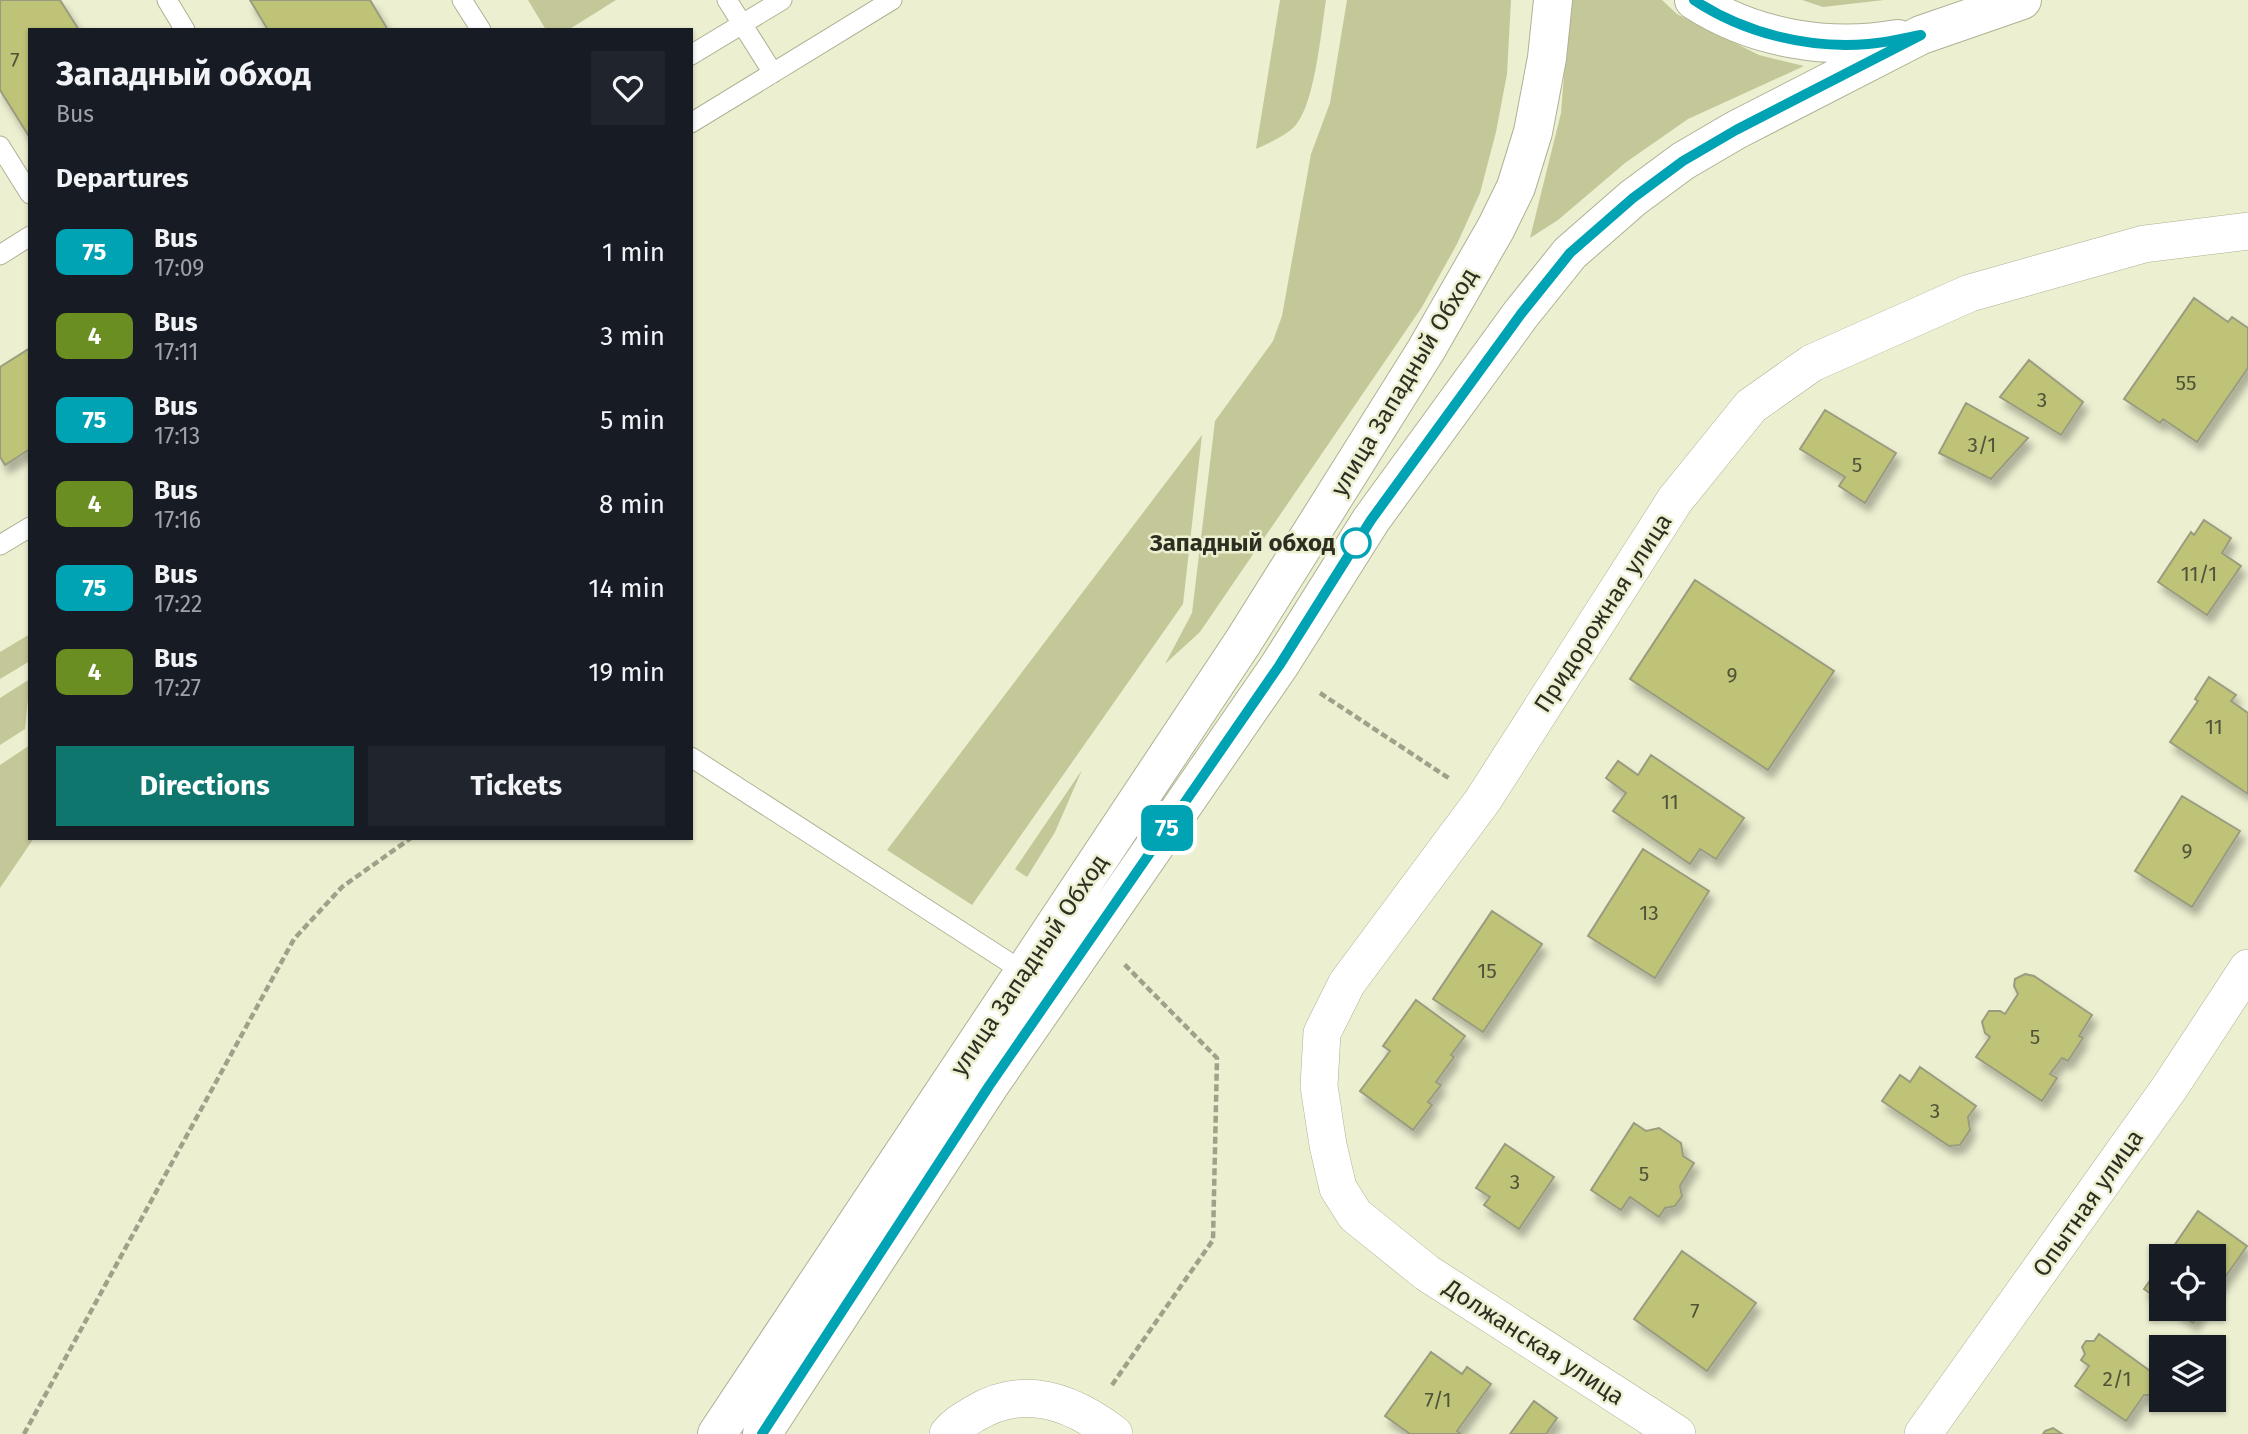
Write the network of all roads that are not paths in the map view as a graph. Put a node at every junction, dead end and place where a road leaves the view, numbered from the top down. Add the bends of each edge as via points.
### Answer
1 (167, 0) edge
2 (463, 0) edge
3 (727, 0) edge
4 (782, 0) edge
5 (892, 0) edge
6 (1553, 0) edge
7 (1694, 0) edge
8 (1999, 0) edge
9 (2022, 0) edge
10 (1957, 22) junction
11 (742, 24) junction
12 (184, 28) edge
13 (480, 28) edge
14 (1921, 35) junction
15 (693, 54) edge
16 (772, 73) junction
17 (693, 122) edge
18 (0, 146) edge
19 (28, 191) edge
20 (2248, 231) edge
21 (28, 237) edge
22 (0, 255) edge
23 (28, 528) edge
24 (0, 545) edge
25 (693, 758) edge
26 (2248, 968) edge
27 (1024, 972) junction
28 (1427, 1273) joint
29 (1102, 1426) edge
30 (717, 1434) edge
31 (762, 1434) edge
32 (948, 1434) edge
33 (1677, 1434) edge
34 (1923, 1434) edge

1 - 12 lane
2 - 13 lane
3 - 11 lane
4 - 11 lane
5 - 16 lane
6 - 27 highway, улица Западный Обход via 1533,132 1516,187 1496,228 1426,350 1243,642
7 - 14 highway via 1762,33 1815,43 1868,44
8 - 10 highway
9 - 10 highway, улица Западный Обход
10 - 14 highway, улица Западный Обход
11 - 15 lane
11 - 16 lane
14 - 31 highway, улица Западный Обход via 1683,161 1570,253 1371,520 1279,666 989,1086
16 - 17 lane
18 - 19 lane
20 - 28 street, Придорожная улица via 2144,244 1970,293 1812,362 1751,406 1675,500 1483,800 1347,983 1322,1032 1319,1086 1338,1188 1355,1215
21 - 22 lane
23 - 24 lane
25 - 27 lane
26 - 34 street, Опытная улица via 2170,1087
27 - 30 highway, улица Западный Обход
28 - 33 street, Должанская улица
29 - 32 street via 1060,1403 1022,1396 989,1405

